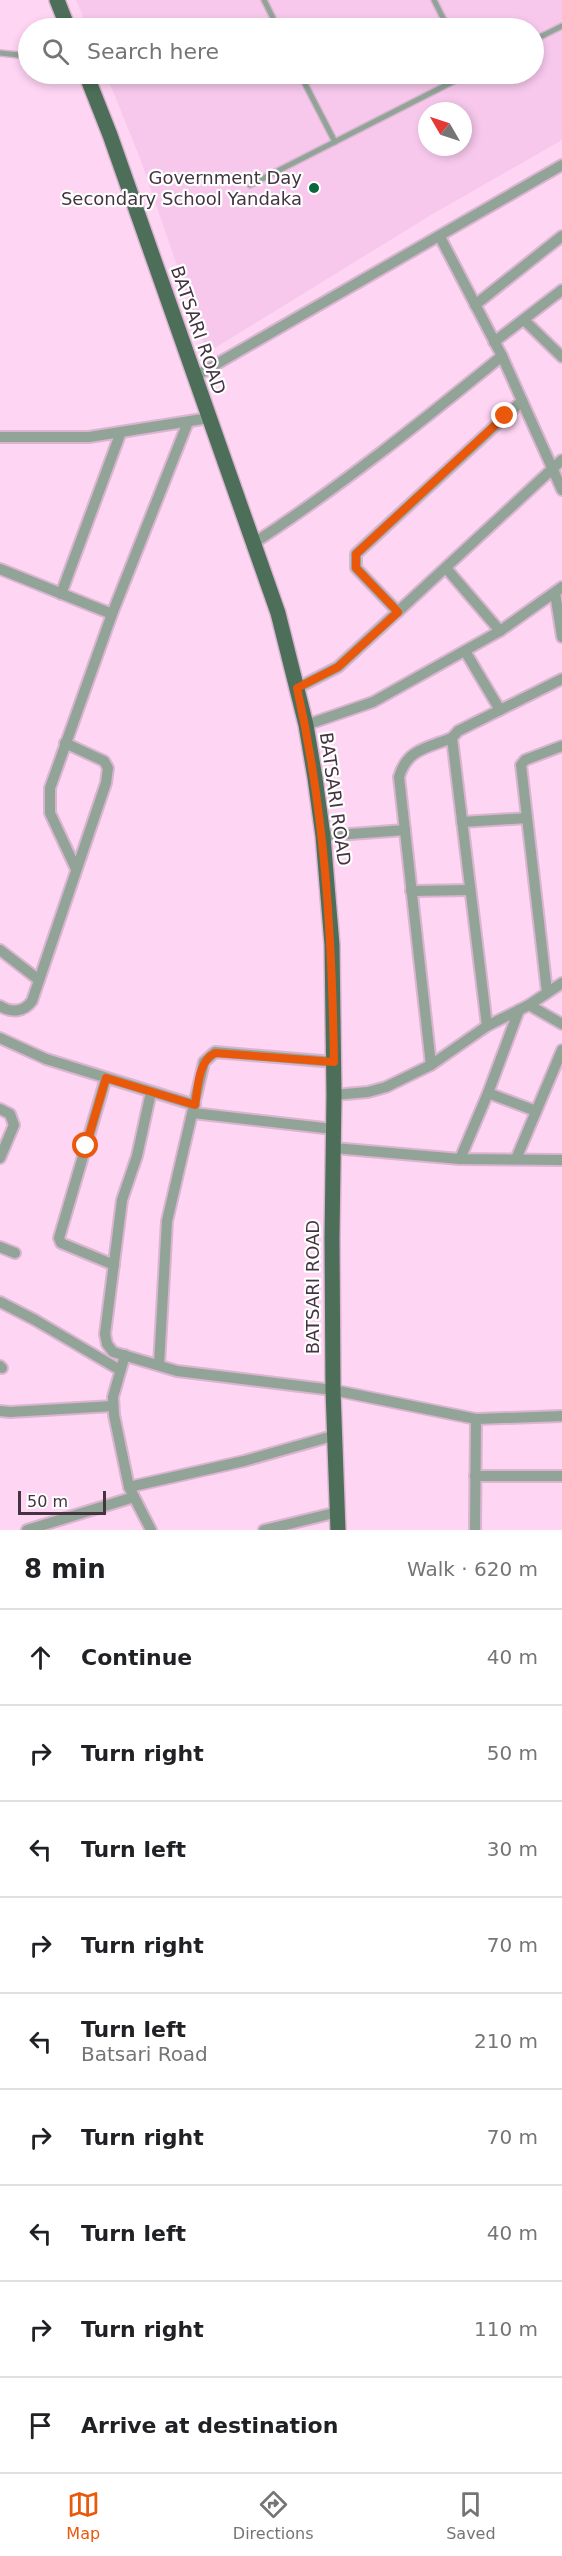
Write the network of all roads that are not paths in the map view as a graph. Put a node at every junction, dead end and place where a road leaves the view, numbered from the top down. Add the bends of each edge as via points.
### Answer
1 (57, 0) edge
2 (264, 0) edge
3 (434, 0) edge
4 (64, 18) edge
5 (273, 18) edge
6 (443, 18) edge
7 (562, 26) edge
8 (544, 35) edge
9 (0, 52) edge
10 (18, 55) edge
11 (90, 84) edge
12 (305, 84) edge
13 (448, 84) edge
14 (335, 142) junction
15 (562, 165) edge
16 (250, 185) dead end
17 (562, 236) edge
18 (440, 237) junction
19 (562, 290) edge
20 (475, 304) junction
21 (524, 320) junction
22 (494, 342) junction
23 (502, 356) junction
24 (562, 357) edge
25 (194, 377) junction
26 (522, 401) junction
27 (209, 418) junction
28 (188, 422) junction
29 (121, 432) junction
30 (0, 437) edge
31 (562, 460) edge
32 (552, 469) junction
33 (562, 490) edge
34 (254, 543) junction
35 (446, 568) junction
36 (0, 569) edge
37 (559, 590) edge
38 (61, 594) junction
39 (398, 612) junction
40 (112, 614) junction
41 (500, 630) junction
42 (562, 637) edge
43 (465, 651) junction
44 (562, 679) edge
45 (297, 688) junction
46 (500, 710) junction
47 (306, 725) junction
48 (452, 738) junction
49 (65, 743) junction
50 (562, 746) edge
51 (527, 818) junction
52 (462, 822) junction
53 (405, 830) junction
54 (323, 836) junction
55 (76, 869) junction
56 (411, 891) junction
57 (470, 891) junction
58 (0, 950) edge
59 (39, 980) junction
60 (562, 982) edge
61 (547, 992) junction
62 (0, 1006) edge
63 (524, 1007) junction
64 (562, 1024) edge
65 (488, 1026) junction
66 (0, 1038) edge
67 (562, 1050) edge
68 (334, 1062) junction
69 (431, 1065) junction
70 (106, 1078) junction
71 (151, 1092) junction
72 (488, 1093) junction
73 (334, 1095) junction
74 (0, 1109) edge
75 (194, 1109) junction
76 (536, 1111) junction
77 (333, 1129) junction
78 (334, 1149) junction
79 (0, 1158) edge
80 (460, 1159) junction
81 (516, 1160) junction
82 (562, 1160) edge
83 (0, 1247) edge
84 (15, 1253) dead end
85 (114, 1265) junction
86 (0, 1302) edge
87 (124, 1355) junction
88 (159, 1365) junction
89 (120, 1370) junction
90 (333, 1390) junction
91 (113, 1406) junction
92 (5, 1412) edge
93 (562, 1416) edge
94 (476, 1419) junction
95 (336, 1435) junction
96 (475, 1476) junction
97 (562, 1476) edge
98 (132, 1492) junction
99 (338, 1512) junction
100 (27, 1530) edge
101 (151, 1530) edge
102 (264, 1530) edge
103 (338, 1530) edge
104 (475, 1530) edge

1 - 4 main road
2 - 5 lane
3 - 6 lane
7 - 8 lane
9 - 10 lane
11 - 25 main road, BATSARI ROAD
12 - 14 lane
13 - 14 lane
14 - 16 lane
15 - 18 street
17 - 20 street
18 - 20 street
18 - 25 street
19 - 21 street
20 - 22 street
21 - 22 street
21 - 24 street
22 - 23 street
23 - 26 street
23 - 34 street via 394,445
25 - 27 main road, BATSARI ROAD
26 - 32 street
26 - 39 street via 356,554 356,568
27 - 28 street
27 - 34 main road, BATSARI ROAD
28 - 29 street
28 - 40 street
29 - 30 street via 89,437
29 - 38 street
31 - 32 street
32 - 33 street
32 - 35 street
34 - 45 main road, BATSARI ROAD via 278,613
35 - 39 street
35 - 41 street
36 - 38 street
37 - 41 street
37 - 42 street
38 - 40 street
39 - 45 street via 338,667
40 - 49 street
41 - 43 street
43 - 46 street
43 - 47 street via 374,702
44 - 46 street
45 - 47 main road, BATSARI ROAD
46 - 48 street via 458,730
47 - 54 main road, BATSARI ROAD
48 - 52 street
48 - 53 street via 415,753 403,763 399,777
49 - 55 street via 50,788 50,813
49 - 55 street via 104,761 108,768
50 - 51 street via 522,762
51 - 52 street
51 - 61 street
52 - 57 street
53 - 54 street
53 - 56 street
54 - 68 main road, BATSARI ROAD via 332,945
55 - 59 street
56 - 57 street
56 - 69 street
57 - 65 street
58 - 59 street
59 - 62 street via 27,1008 18,1011
60 - 61 street
61 - 63 street
63 - 64 street
63 - 65 street
63 - 72 street
65 - 69 street
66 - 70 street via 32,1054
67 - 76 street
68 - 73 main road, BATSARI ROAD
68 - 75 street via 215,1053 204,1062
69 - 73 street via 386,1087
70 - 71 street
70 - 85 street via 59,1238 61,1243
71 - 75 street
71 - 85 street via 137,1156 122,1200
72 - 76 street
72 - 80 street
73 - 77 main road, BATSARI ROAD
74 - 79 street via 10,1114 14,1125
75 - 77 street
75 - 88 street via 167,1221
76 - 81 street
77 - 78 main road, BATSARI ROAD
78 - 80 street
78 - 90 main road, BATSARI ROAD
80 - 81 street
81 - 82 street
83 - 84 street
85 - 87 street via 105,1334 113,1352
86 - 89 street
87 - 88 street
87 - 89 street
88 - 90 street via 177,1371
89 - 91 street
90 - 94 street
90 - 95 main road, BATSARI ROAD
91 - 92 street
91 - 98 street
93 - 94 street
94 - 96 street
95 - 98 street
95 - 99 main road, BATSARI ROAD
96 - 97 street
96 - 104 street
98 - 100 street
98 - 101 street
99 - 102 street
99 - 103 main road, BATSARI ROAD

